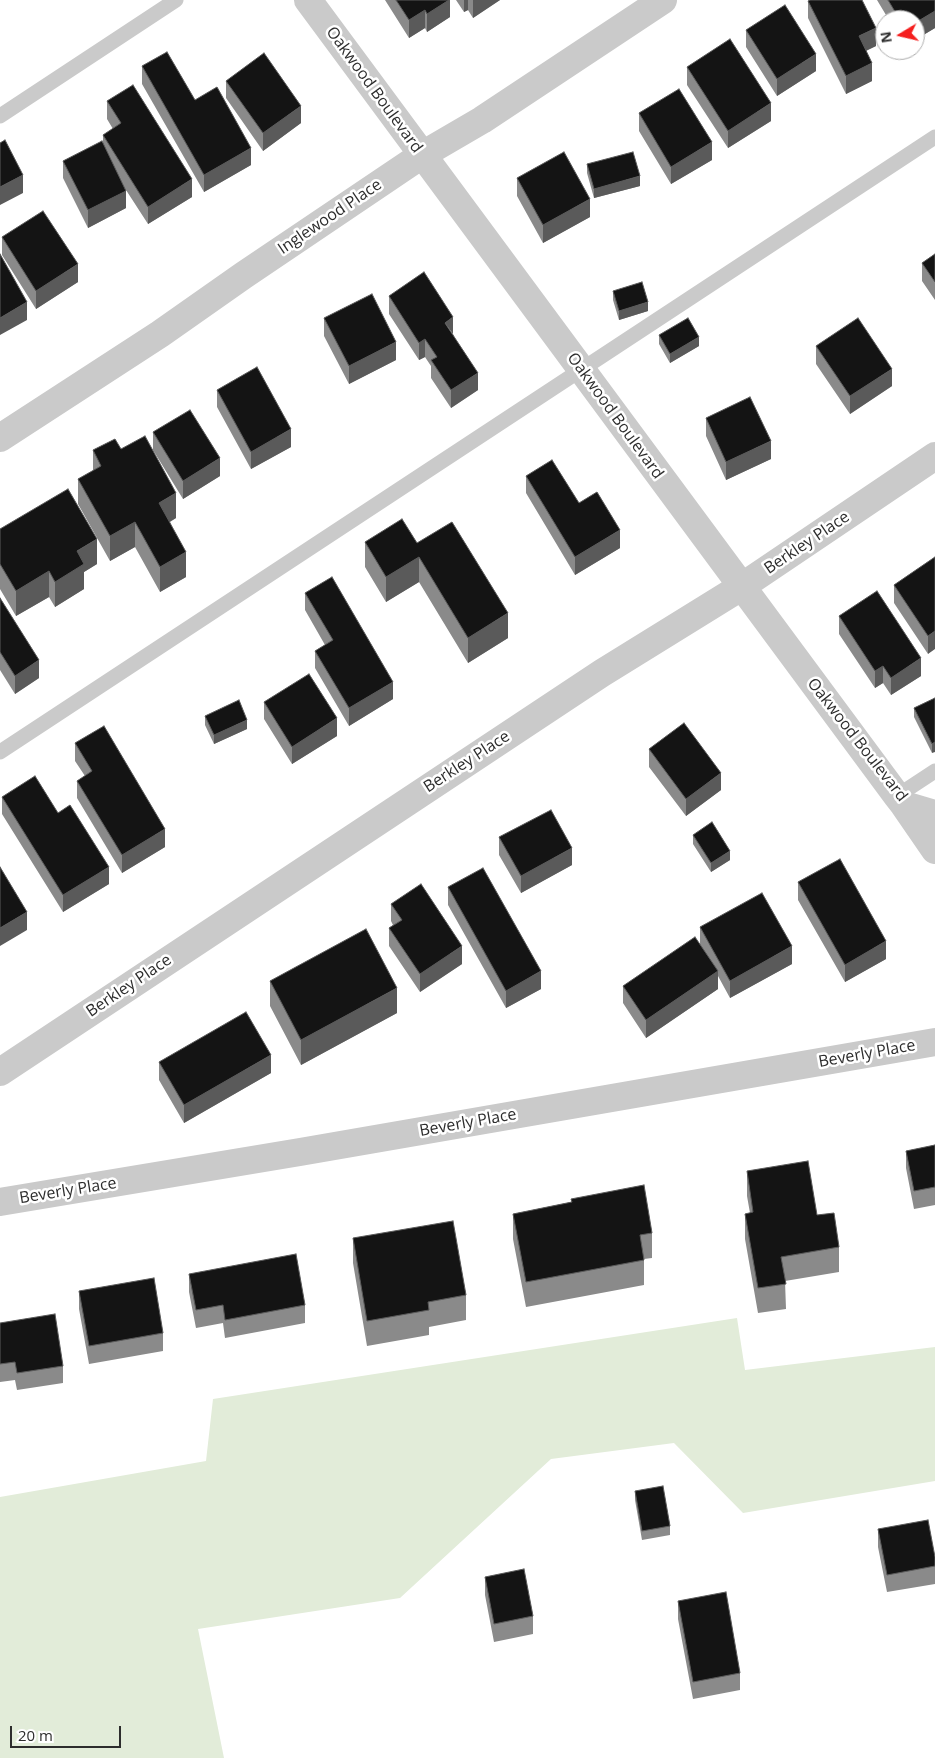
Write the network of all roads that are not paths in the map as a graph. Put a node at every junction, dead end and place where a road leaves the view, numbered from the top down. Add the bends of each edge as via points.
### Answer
1 (176, 0) edge
2 (308, 0) edge
3 (663, 0) edge
4 (0, 116) edge
5 (935, 137) edge
6 (422, 155) junction
7 (582, 370) junction
8 (0, 438) edge
9 (935, 456) edge
10 (741, 587) junction
11 (0, 752) edge
12 (935, 772) edge
13 (900, 801) junction
14 (935, 814) edge
15 (935, 850) edge
16 (935, 1042) edge
17 (0, 1072) edge
18 (0, 1202) edge

1 - 4 lane
2 - 6 street, Oakwood Boulevard
3 - 6 street, Inglewood Place via 482,120
5 - 7 lane
6 - 7 street, Oakwood Boulevard
6 - 8 street, Inglewood Place via 160,334
7 - 10 street, Oakwood Boulevard
7 - 11 lane
9 - 10 street, Berkley Place
10 - 13 street, Oakwood Boulevard
10 - 17 street, Berkley Place via 602,673
12 - 13 lane
13 - 14 street, Oakwood Boulevard
13 - 15 street
16 - 18 street, Beverly Place

